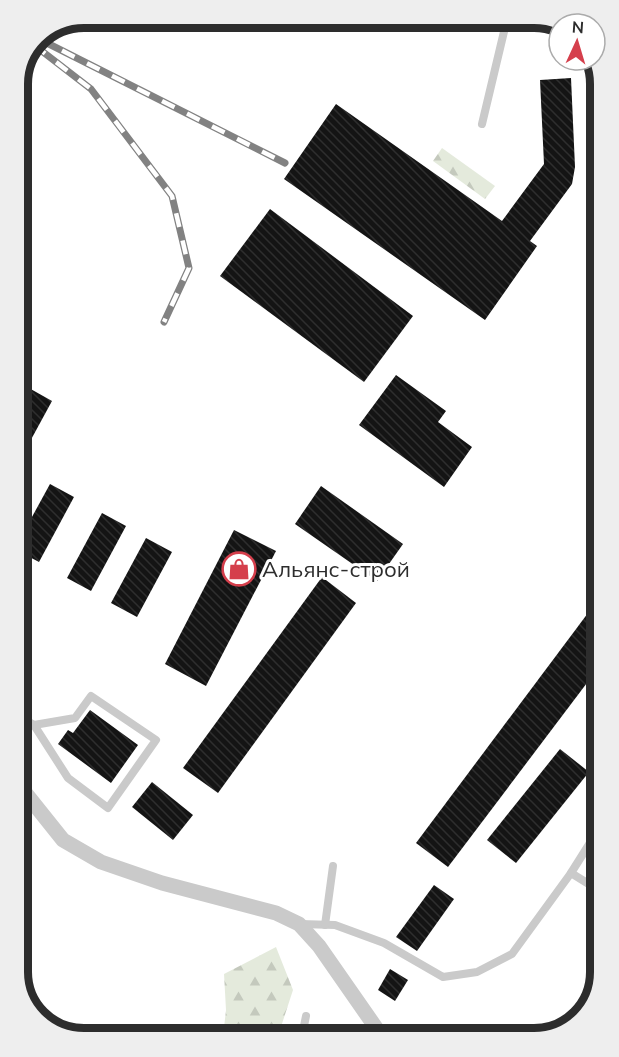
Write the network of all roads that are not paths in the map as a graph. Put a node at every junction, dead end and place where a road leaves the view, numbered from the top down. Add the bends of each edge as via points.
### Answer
1 (505, 29) edge
2 (482, 124) dead end
3 (28, 721) edge
4 (34, 725) junction
5 (28, 796) edge
6 (591, 841) edge
7 (333, 866) dead end
8 (571, 873) junction
9 (591, 885) edge
10 (299, 924) junction
11 (325, 925) junction
12 (306, 1016) dead end
13 (304, 1028) edge
14 (376, 1028) edge

1 - 2 lane
3 - 4 lane
4 - 4 lane via 68,778 108,808 156,740 91,696 75,718
5 - 10 street via 63,840 101,862 162,883 276,913
6 - 8 lane
7 - 11 lane
8 - 9 lane
8 - 11 lane via 512,954 477,972 443,977 384,943
10 - 11 lane
10 - 14 street
12 - 13 lane

